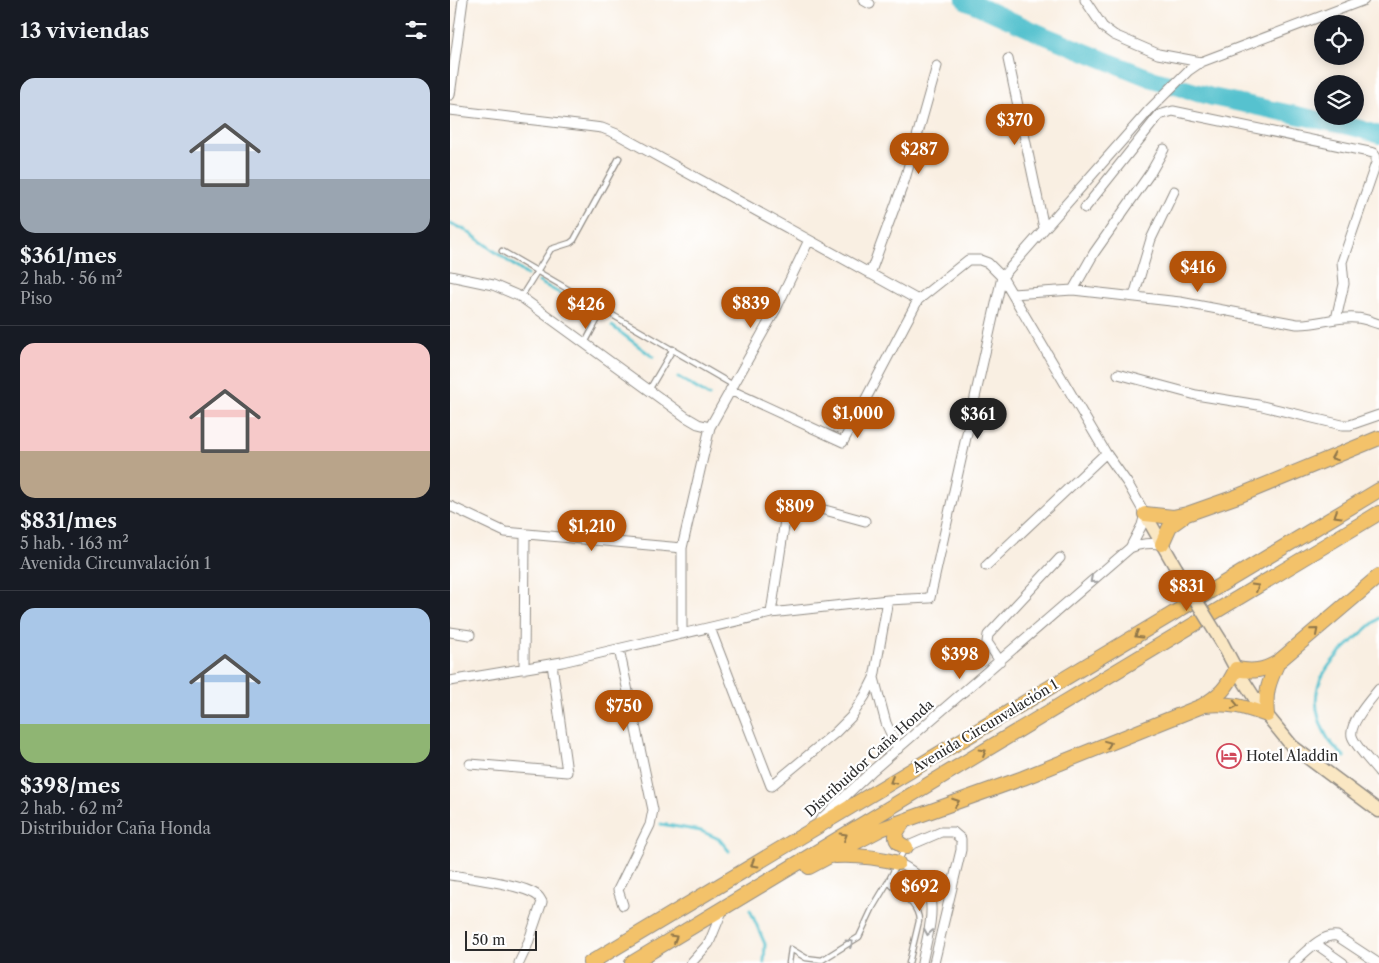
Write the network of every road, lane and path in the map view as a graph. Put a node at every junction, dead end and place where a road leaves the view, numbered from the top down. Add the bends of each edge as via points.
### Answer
1 (463, 0) edge
2 (1085, 0) edge
3 (1364, 0) edge
4 (454, 42) edge
5 (1008, 59) dead end
6 (1201, 62) junction
7 (937, 66) dead end
8 (450, 95) edge
9 (450, 110) edge
10 (1164, 149) dead end
11 (619, 158) dead end
12 (1174, 191) dead end
13 (1085, 208) dead end
14 (1044, 228) junction
15 (809, 240) junction
16 (502, 251) dead end
17 (536, 272) junction
18 (870, 274) junction
19 (450, 276) edge
20 (1002, 277) junction
21 (1073, 290) junction
22 (1012, 294) junction
23 (1134, 296) junction
24 (521, 297) junction
25 (918, 300) junction
26 (603, 309) junction
27 (1336, 319) junction
28 (1379, 324) edge
29 (585, 343) junction
30 (673, 349) junction
31 (1118, 374) dead end
32 (732, 388) junction
33 (649, 390) junction
34 (1379, 415) edge
35 (710, 427) junction
36 (1379, 438) edge
37 (1106, 453) junction
38 (1379, 490) edge
39 (450, 506) edge
40 (1379, 513) edge
41 (1145, 514) junction
42 (1187, 514) junction
43 (865, 521) dead end
44 (525, 534) junction
45 (1162, 544) junction
46 (682, 548) junction
47 (1130, 548) junction
48 (1060, 558) dead end
49 (986, 566) dead end
50 (1379, 576) edge
51 (888, 600) junction
52 (771, 613) junction
53 (710, 628) junction
54 (450, 632) edge
55 (682, 634) junction
56 (470, 635) dead end
57 (619, 649) junction
58 (1000, 660) junction
59 (1278, 662) junction
60 (552, 664) junction
61 (524, 669) junction
62 (1236, 669) junction
63 (874, 678) junction
64 (450, 681) edge
65 (1379, 688) edge
66 (1202, 706) junction
67 (1267, 716) junction
68 (898, 749) junction
69 (470, 764) dead end
70 (1379, 772) edge
71 (1379, 810) edge
72 (904, 821) junction
73 (808, 832) junction
74 (906, 847) junction
75 (829, 857) junction
76 (898, 863) junction
77 (450, 875) edge
78 (888, 882) junction
79 (752, 892) junction
80 (623, 905) dead end
81 (723, 909) junction
82 (1316, 944) junction
83 (519, 963) edge
84 (590, 963) edge
85 (632, 963) edge
86 (691, 963) edge
87 (789, 963) edge
88 (909, 963) edge
89 (922, 963) edge
90 (934, 963) edge
91 (1293, 963) edge
92 (1343, 963) edge
93 (1378, 963) edge

1 - 4 street
2 - 6 street via 1103,27 1114,35 1158,54
3 - 6 street
4 - 8 street
5 - 14 street
6 - 14 street via 1150,109
7 - 18 street via 905,179
9 - 15 street via 602,128
10 - 21 street
11 - 17 lane via 574,240 551,249
12 - 23 street via 1151,239
13 - 27 street via 1160,116 1172,111 1374,153 1376,163 1342,262 1344,284
14 - 20 street
15 - 18 street
15 - 32 street via 776,309
16 - 17 lane
17 - 24 lane
17 - 26 lane
18 - 25 street
19 - 24 street via 493,285
20 - 22 street
20 - 25 street via 988,263 968,260
20 - 51 street via 930,598
21 - 22 street
21 - 23 street
22 - 37 street
23 - 27 street via 1297,324
24 - 29 street
25 - 32 street via 843,442
26 - 29 lane
26 - 30 lane
27 - 28 street via 1358,318
29 - 33 street
30 - 32 lane
30 - 33 lane
31 - 34 street via 1196,395 1334,424 1350,425
32 - 35 street
33 - 35 street via 686,418
35 - 46 street
36 -> 42 main road
37 - 41 street
37 - 49 street
38 -> 73 main road, Avenida Circunvalación 1
39 - 44 street via 505,532
79 -> 40 main road, Avenida Circunvalación 1
41 - 42 main road via 1173,517
41 - 45 street
41 - 47 street, Distribuidor Caña Honda
42 - 45 main road via 1170,526
43 - 52 street via 788,500
44 - 46 street
44 - 61 street
45 - 47 street, Distribuidor Caña Honda via 1139,544
45 - 62 street, bridge
46 - 55 street
47 -> 58 street, Distribuidor Caña Honda
48 - 58 street via 988,635 987,642
59 -> 50 main road
51 - 52 street
51 - 63 street
52 - 53 street
53 - 55 street
53 - 63 street via 770,786 851,717
54 - 56 street
55 - 57 street
57 - 60 street
57 - 80 street via 653,810 650,825 618,890
58 - 68 street, Distribuidor Caña Honda
59 - 62 main road via 1265,670
59 - 67 main road via 1268,685
60 - 61 street
60 - 69 street via 567,772
61 - 64 street
62 - 66 main road via 1228,686
62 - 67 street
63 - 68 street via 886,724
65 - 70 street via 1354,723 1352,731 1354,740
66 -> 67 main road via 1221,703 1242,706
72 -> 66 main road via 1023,778
67 - 71 street via 1292,746
68 - 73 street, Distribuidor Caña Honda
72 - 74 main road via 896,831 896,840
72 - 75 main road
73 -> 84 main road, Avenida Circunvalación 1
74 - 76 lane
74 - 90 street via 941,832 953,832 961,839
75 - 76 main road via 870,856
75 - 79 main road
76 - 78 lane
76 -> 89 street via 909,868 930,895 931,914
77 - 83 street via 518,887 538,896 542,902
87 -> 78 lane via 792,950 806,958 822,960 859,937
78 - 88 lane via 919,914
79 - 81 main road, Avenida Circunvalación 1
85 -> 81 main road, Avenida Circunvalación 1
81 - 86 street via 709,943
82 - 91 street
82 - 92 street
82 - 93 street via 1329,936 1337,936

